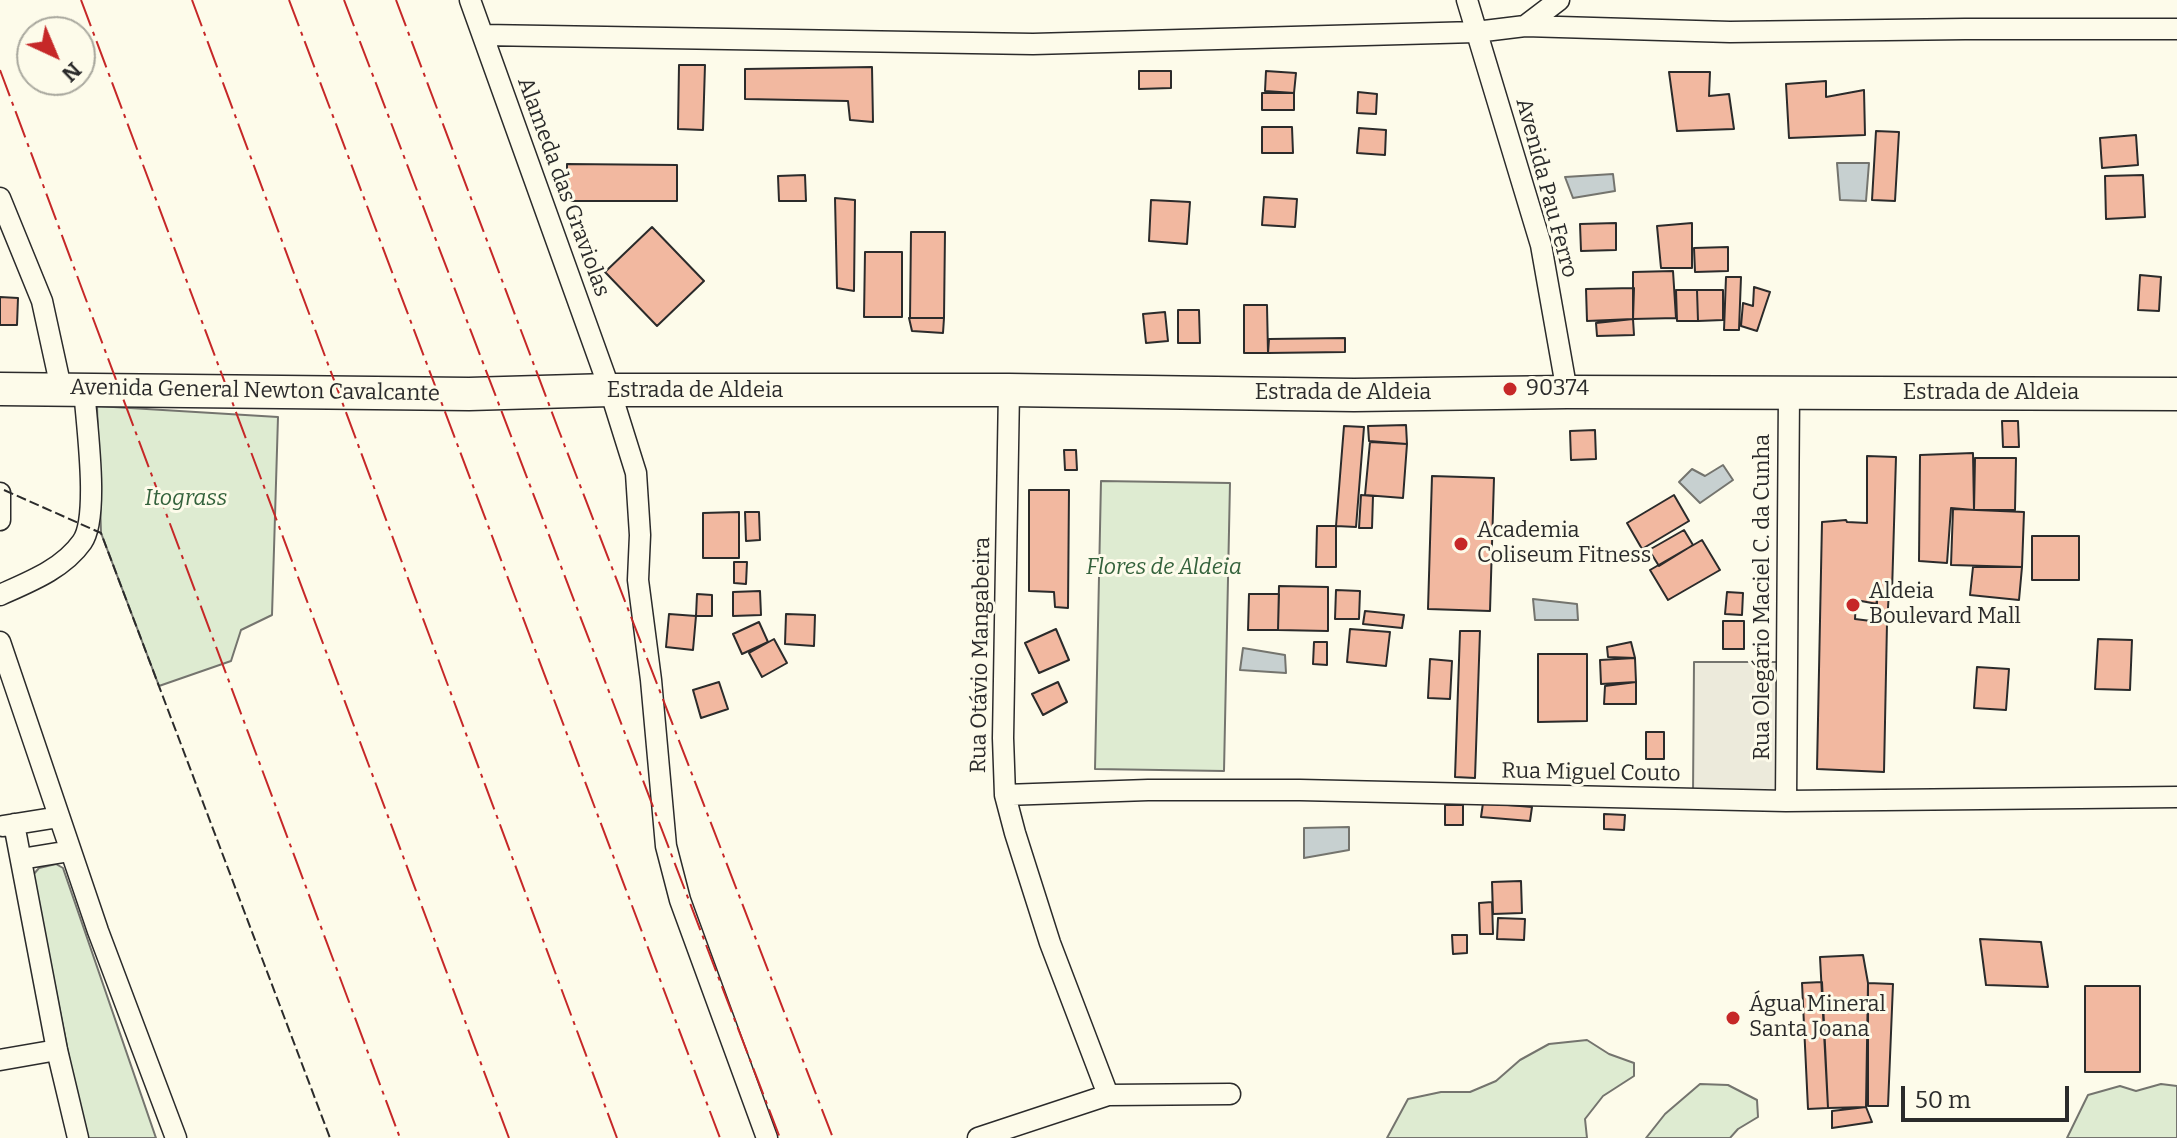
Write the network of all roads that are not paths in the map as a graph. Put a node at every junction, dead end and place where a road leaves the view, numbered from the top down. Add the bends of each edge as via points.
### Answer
1 (470, 0) edge
2 (1467, 0) edge
3 (1559, 0) edge
4 (1525, 26) junction
5 (2177, 29) edge
6 (1476, 32) junction
7 (483, 35) junction
8 (0, 198) edge
9 (72, 388) junction
10 (0, 389) edge
11 (610, 390) junction
12 (1009, 390) junction
13 (1567, 392) junction
14 (510, 393) joint
15 (1789, 393) junction
16 (2177, 394) edge
17 (0, 493) edge
18 (0, 520) edge
19 (0, 595) edge
20 (0, 642) edge
21 (1005, 795) junction
22 (2177, 797) edge
23 (1786, 801) junction
24 (59, 817) junction
25 (7, 825) edge
26 (70, 851) junction
27 (21, 859) junction
28 (57, 1050) junction
29 (0, 1060) edge
30 (1230, 1094) dead end
31 (1108, 1095) junction
32 (78, 1138) edge
33 (176, 1138) edge
34 (767, 1138) edge
35 (978, 1138) edge

1 - 7 street, Alameda das Graviolas
2 - 6 street, Avenida Pau Ferro
3 - 4 street
4 - 5 street via 1730,32
4 - 6 street
6 - 7 street via 1033,44
6 - 13 street, Avenida Pau Ferro via 1541,245
7 - 11 street, Alameda das Graviolas
8 - 9 street
9 - 10 main road, Avenida General Newton Cavalcante
9 - 14 main road, Avenida General Newton Cavalcante
9 - 19 street via 91,508 88,528 83,541 56,567
11 - 12 main road, Estrada de Aldeia
11 - 14 main road, Estrada de Aldeia
11 - 34 street, Alameda das Graviolas via 636,473 638,580 666,846 680,900
12 - 13 main road, Estrada de Aldeia
12 - 21 street, Rua Otávio Mangabeira
13 - 15 main road, Estrada de Aldeia
15 - 16 main road, Estrada de Aldeia
15 - 23 street, Rua Olegário Maciel C. da Cunha
17 - 18 street
20 - 24 street
21 - 23 street, Rua Miguel Couto via 1300,790
21 - 31 street, Rua Otávio Mangabeira via 1050,943
22 - 23 street, Rua Miguel Couto
24 - 25 street
24 - 26 street
25 - 27 street
26 - 27 street
26 - 33 street
27 - 28 street
28 - 29 street
28 - 32 street
30 - 31 street
31 - 35 street

